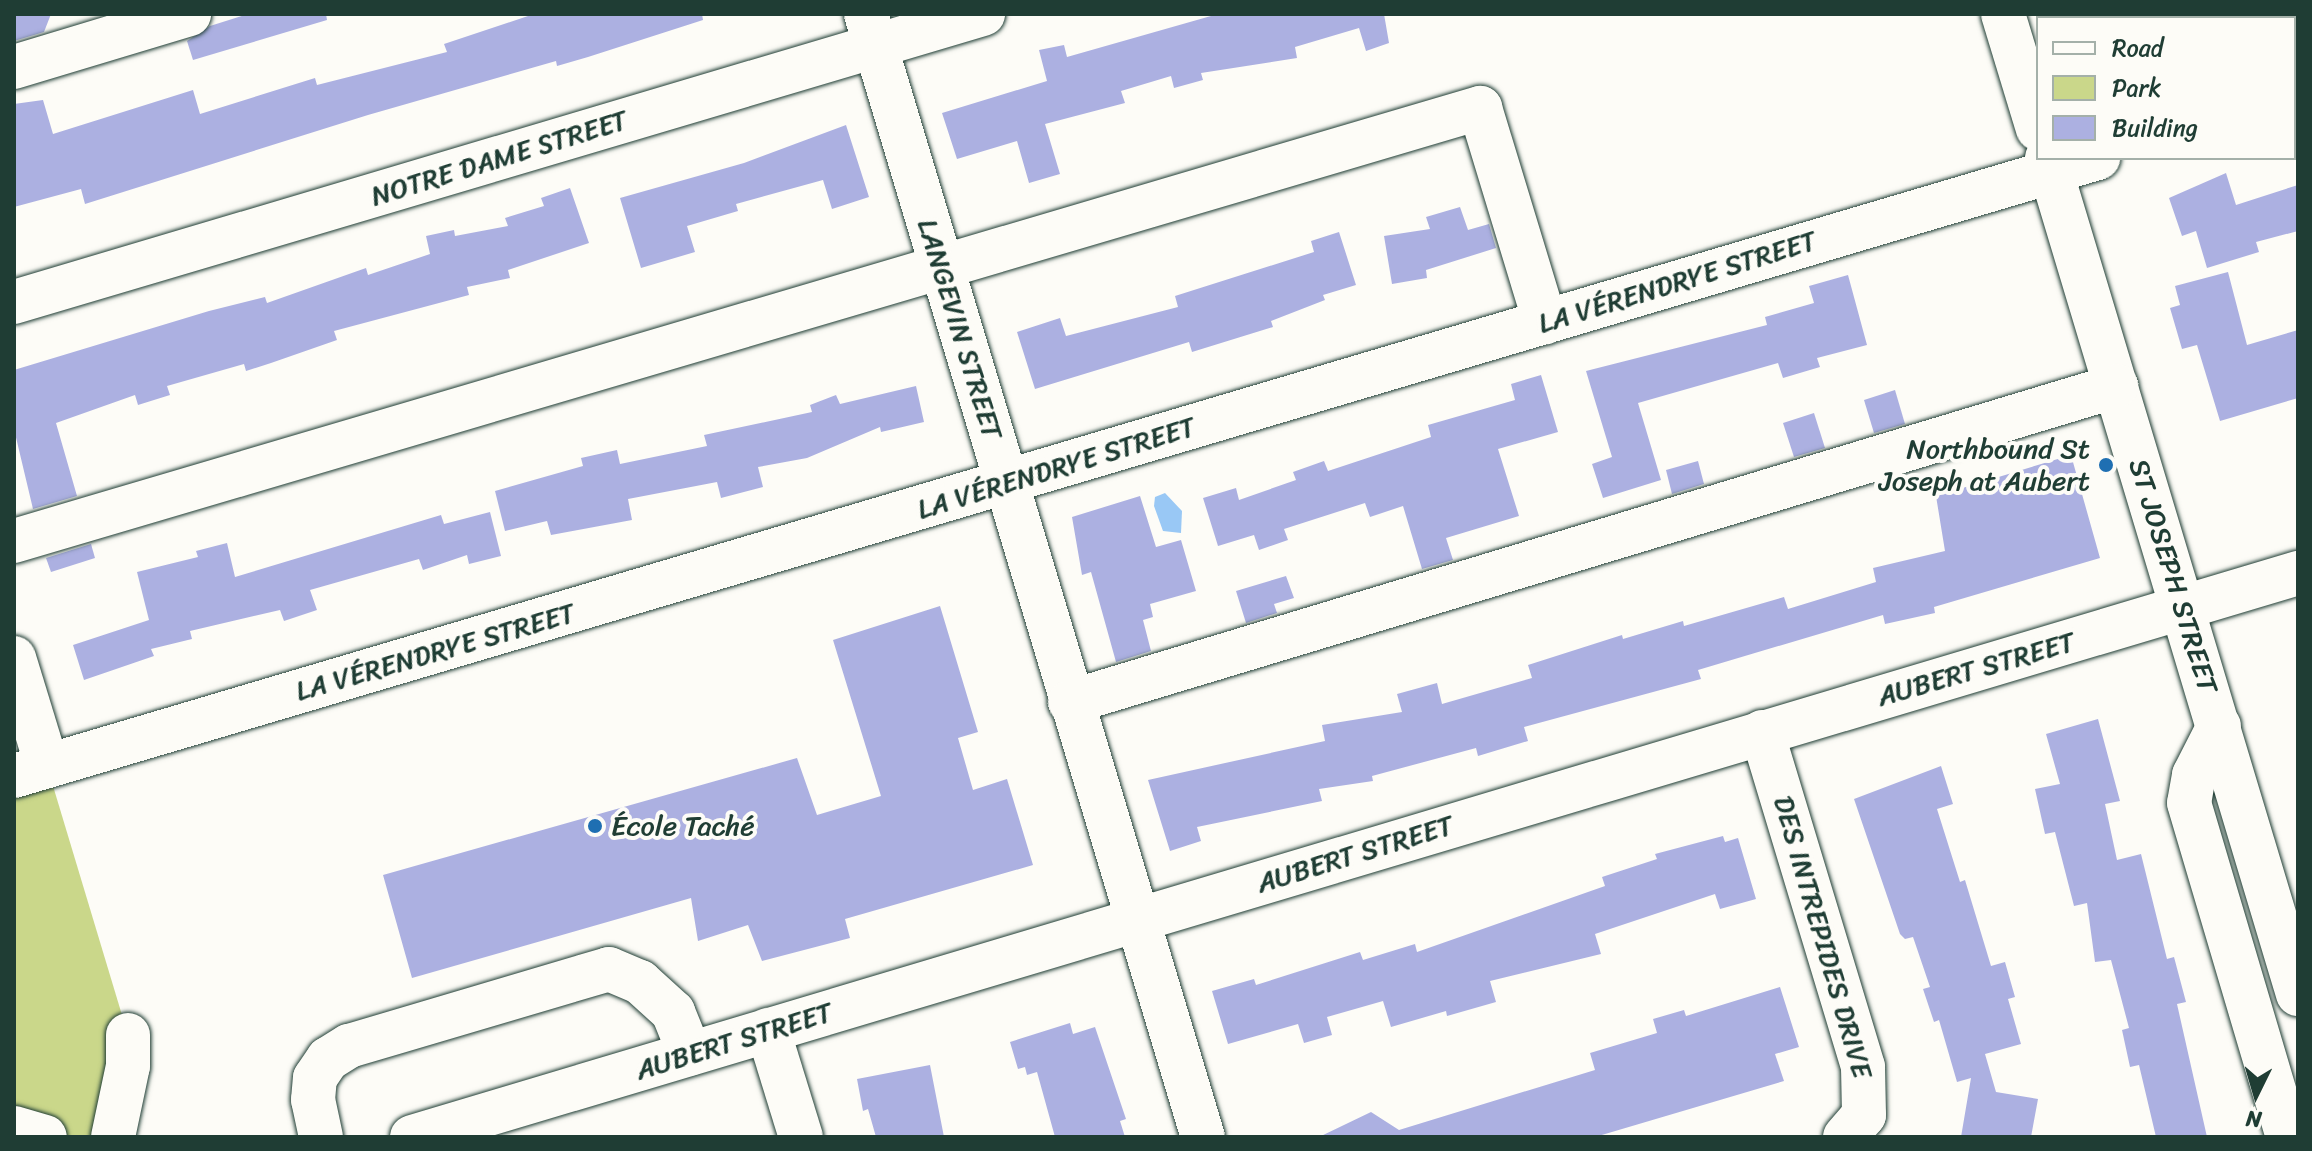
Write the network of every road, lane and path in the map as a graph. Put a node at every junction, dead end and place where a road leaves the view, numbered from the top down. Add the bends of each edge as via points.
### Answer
1 (189, 14) edge
2 (983, 14) edge
3 (2003, 14) edge
4 (870, 30) edge
5 (14, 67) edge
6 (2036, 122) edge
7 (2082, 160) edge
8 (2049, 164) edge
9 (941, 265) junction
10 (14, 302) edge
11 (1545, 322) junction
12 (2116, 386) junction
13 (1006, 483) junction
14 (14, 541) edge
15 (2298, 573) edge
16 (2183, 608) junction
17 (14, 658) edge
18 (1070, 702) junction
19 (2219, 726) junction
20 (1762, 732) junction
21 (30, 771) edge
22 (1138, 919) junction
23 (2298, 994) edge
24 (768, 1030) junction
25 (128, 1035) dead end
26 (690, 1054) junction
27 (14, 1128) edge
28 (45, 1137) edge
29 (113, 1137) edge
30 (321, 1137) edge
31 (412, 1137) edge
32 (801, 1137) edge
33 (1203, 1137) edge
34 (1845, 1137) edge
35 (2288, 1137) edge

1 - 5 street
2 - 4 street, NOTRE DAME STREET
3 - 6 street
4 - 9 street, LANGEVIN STREET
4 - 10 street, NOTRE DAME STREET
7 - 8 street, LA VÉRENDRYE STREET
8 - 11 street, LA VÉRENDRYE STREET
8 - 12 street, ST JOSEPH STREET
9 - 11 street via 1480,108
9 - 13 street, LANGEVIN STREET
9 - 14 street
11 - 13 street, LA VÉRENDRYE STREET
12 - 16 street, ST JOSEPH STREET
12 - 18 street
13 - 18 street, LANGEVIN STREET
13 - 21 street, LA VÉRENDRYE STREET
15 - 16 street, AUBERT STREET
16 - 19 street, ST JOSEPH STREET
16 - 20 street, AUBERT STREET
17 - 21 street
18 - 22 street, LANGEVIN STREET
19 - 23 street, ST JOSEPH STREET
19 - 35 street via 2194,775 2189,803
20 - 22 street, AUBERT STREET
20 - 34 street, DES INTREPIDES DRIVE via 1865,1076 1864,1115
22 - 24 street, AUBERT STREET
22 - 33 street
24 - 26 street, AUBERT STREET
24 - 32 street
25 - 29 street via 128,1066
26 - 30 street via 673,1012 640,982 609,969 349,1046 328,1059 315,1078 313,1100
26 - 31 street, AUBERT STREET
27 - 28 street

